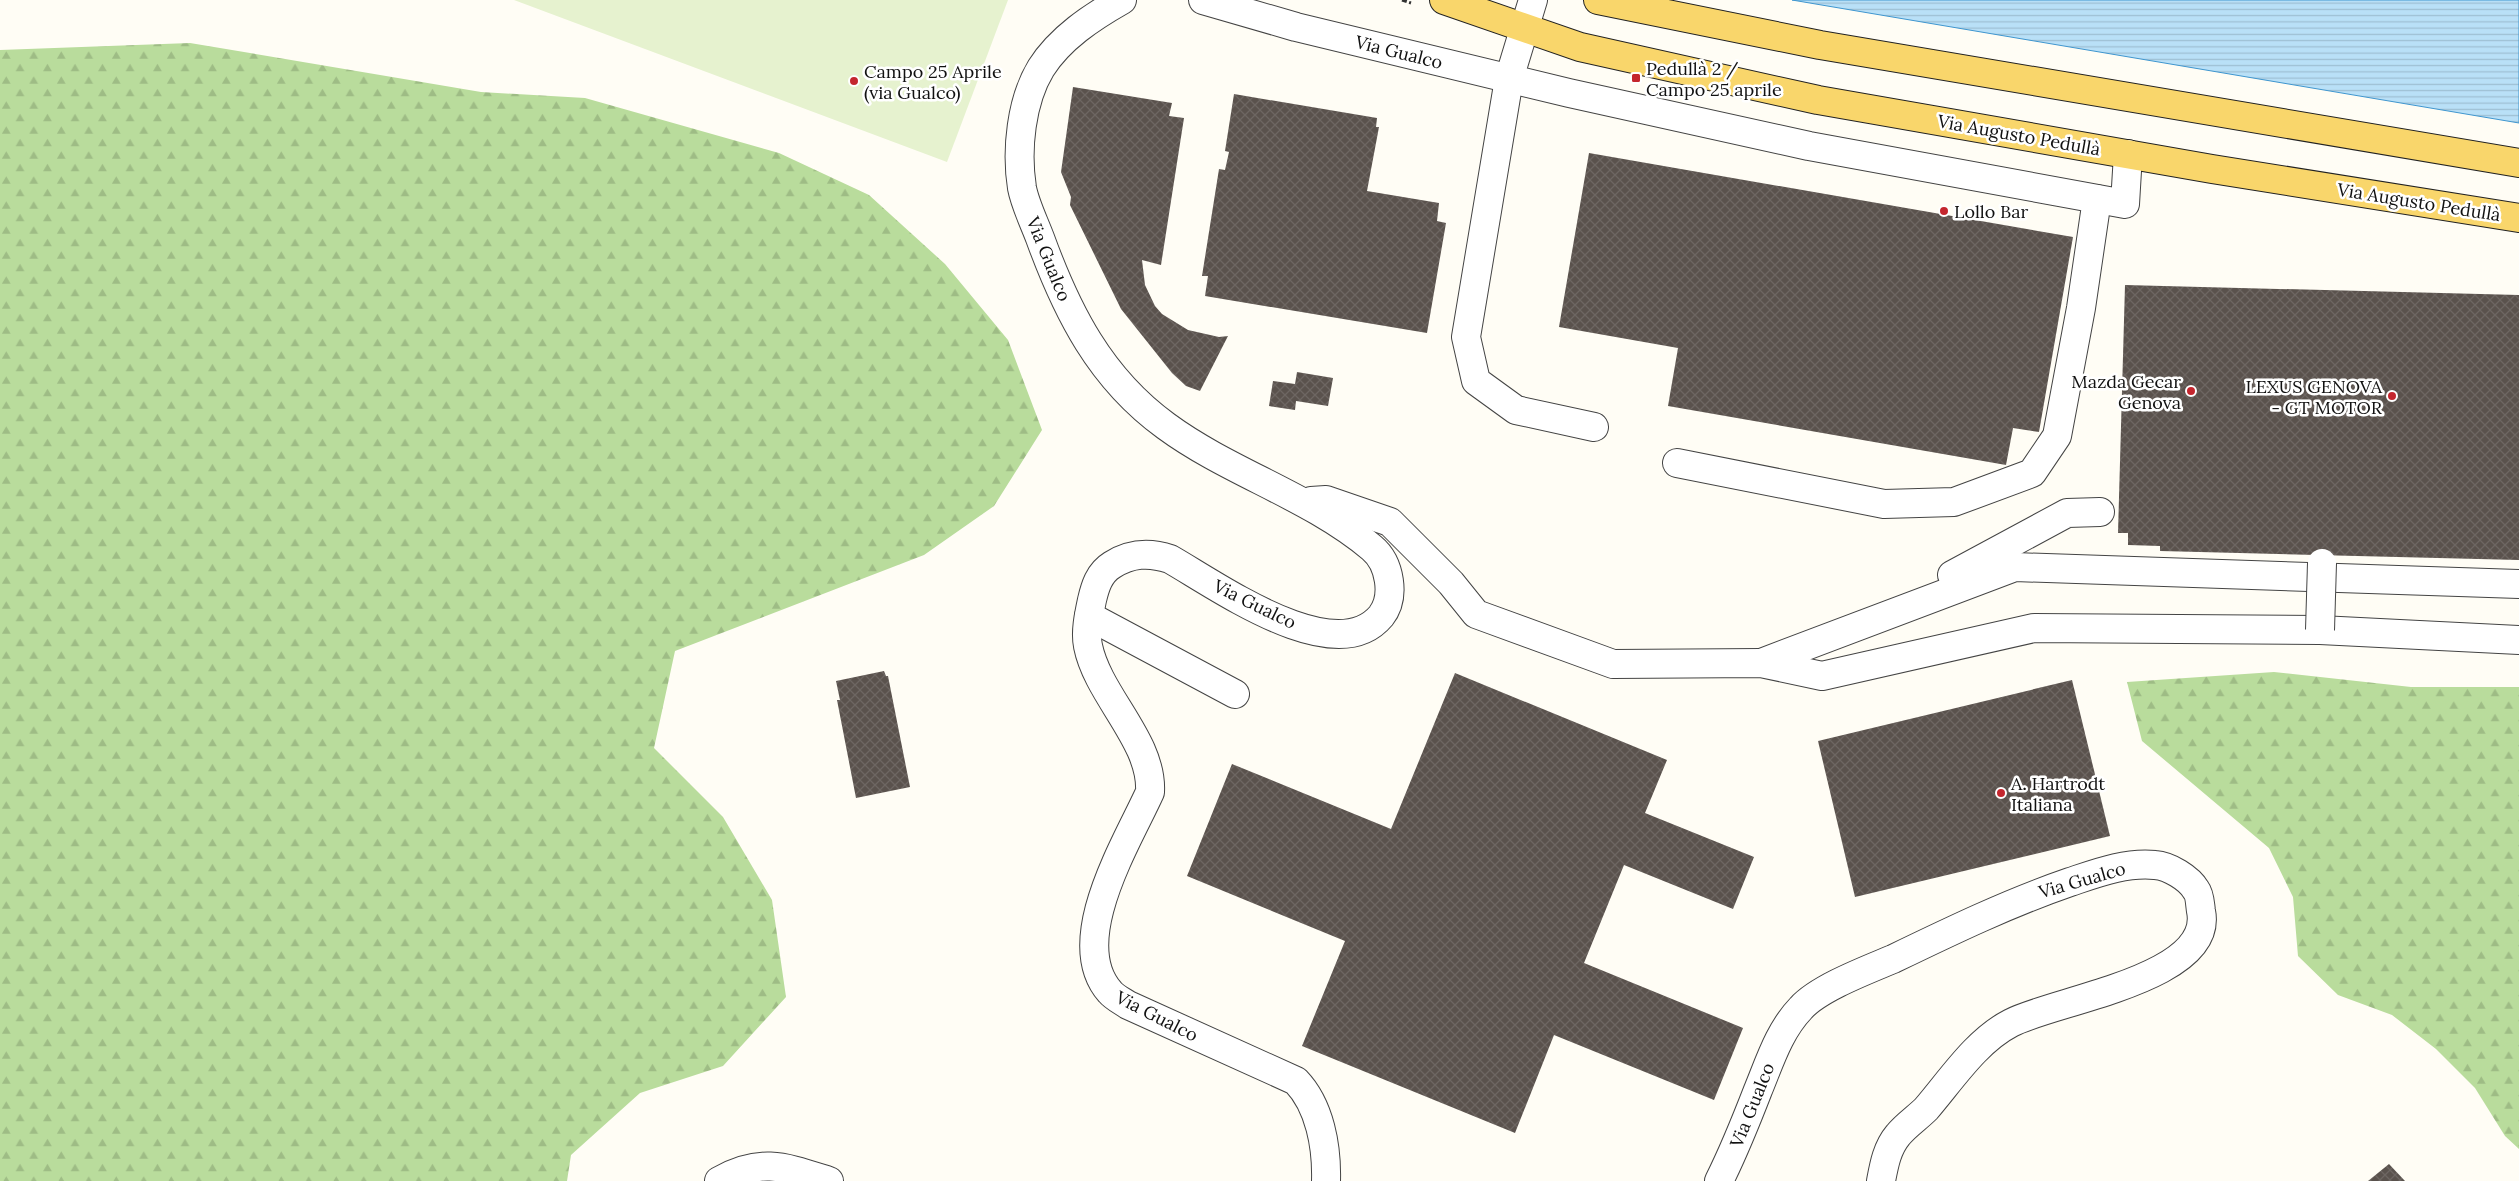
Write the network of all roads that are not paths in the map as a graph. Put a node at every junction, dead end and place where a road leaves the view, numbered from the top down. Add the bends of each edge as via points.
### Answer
1 (1122, 0) edge
2 (1203, 0) edge
3 (1444, 0) edge
4 (1533, 0) edge
5 (1598, 0) edge
6 (1524, 29) junction
7 (1509, 79) junction
8 (2128, 154) junction
9 (2519, 163) edge
10 (2097, 199) junction
11 (2519, 218) edge
12 (1594, 426) dead end
13 (1676, 463) dead end
14 (1304, 502) junction
15 (2100, 512) dead end
16 (2322, 563) dead end
17 (2519, 584) edge
18 (1088, 616) junction
19 (1863, 624) junction
20 (2320, 630) junction
21 (2519, 640) edge
22 (1761, 662) junction
23 (1234, 694) dead end
24 (719, 1181) edge
25 (829, 1181) edge
26 (1326, 1181) edge
27 (1719, 1181) edge
28 (1881, 1181) edge

1 - 14 street, Via Gualco via 1066,38 1041,68 1027,100 1019,152 1022,189 1072,315 1087,341 1125,390 1166,426
2 - 7 street, Via Gualco via 1296,27
3 - 6 main road, Via Augusto Pedullà
4 - 6 street
5 - 9 main road via 1820,45
6 - 7 street
6 - 8 main road, Via Augusto Pedullà via 1580,47 1818,100
7 - 10 street via 1809,146
7 - 12 street via 1466,337 1476,380 1516,410
8 - 10 street via 2125,204
8 - 11 main road, Via Augusto Pedullà
10 - 13 street via 2082,308 2057,436 2032,473 1954,502 1884,504
14 - 18 street, Via Gualco via 1374,549 1386,565 1389,594 1383,614 1354,634 1335,635 1309,630 1272,616 1170,559 1153,553 1122,558 1108,567 1099,578
14 - 22 street via 1326,500 1390,522 1476,614 1613,664
15 - 19 street via 2067,513
16 - 20 street, bridge
17 - 19 street via 2015,567
18 - 23 street
18 - 26 street, Via Gualco via 1088,646 1095,664 1143,754 1151,777 1150,792 1104,892 1094,941 1100,977 1110,992 1128,1005 1296,1081 1306,1092 1322,1135
19 - 22 street
20 - 21 street
20 - 22 street via 2034,628 1822,676
24 - 25 street via 738,1170 770,1165
27 - 28 street, Via Gualco via 1780,1035 1802,1006 1833,986 2023,898 2101,871 2158,864 2180,874 2197,891 2203,919 2195,943 2178,961 2148,976 2009,1023 1980,1047 1923,1112 1897,1136 1885,1159

